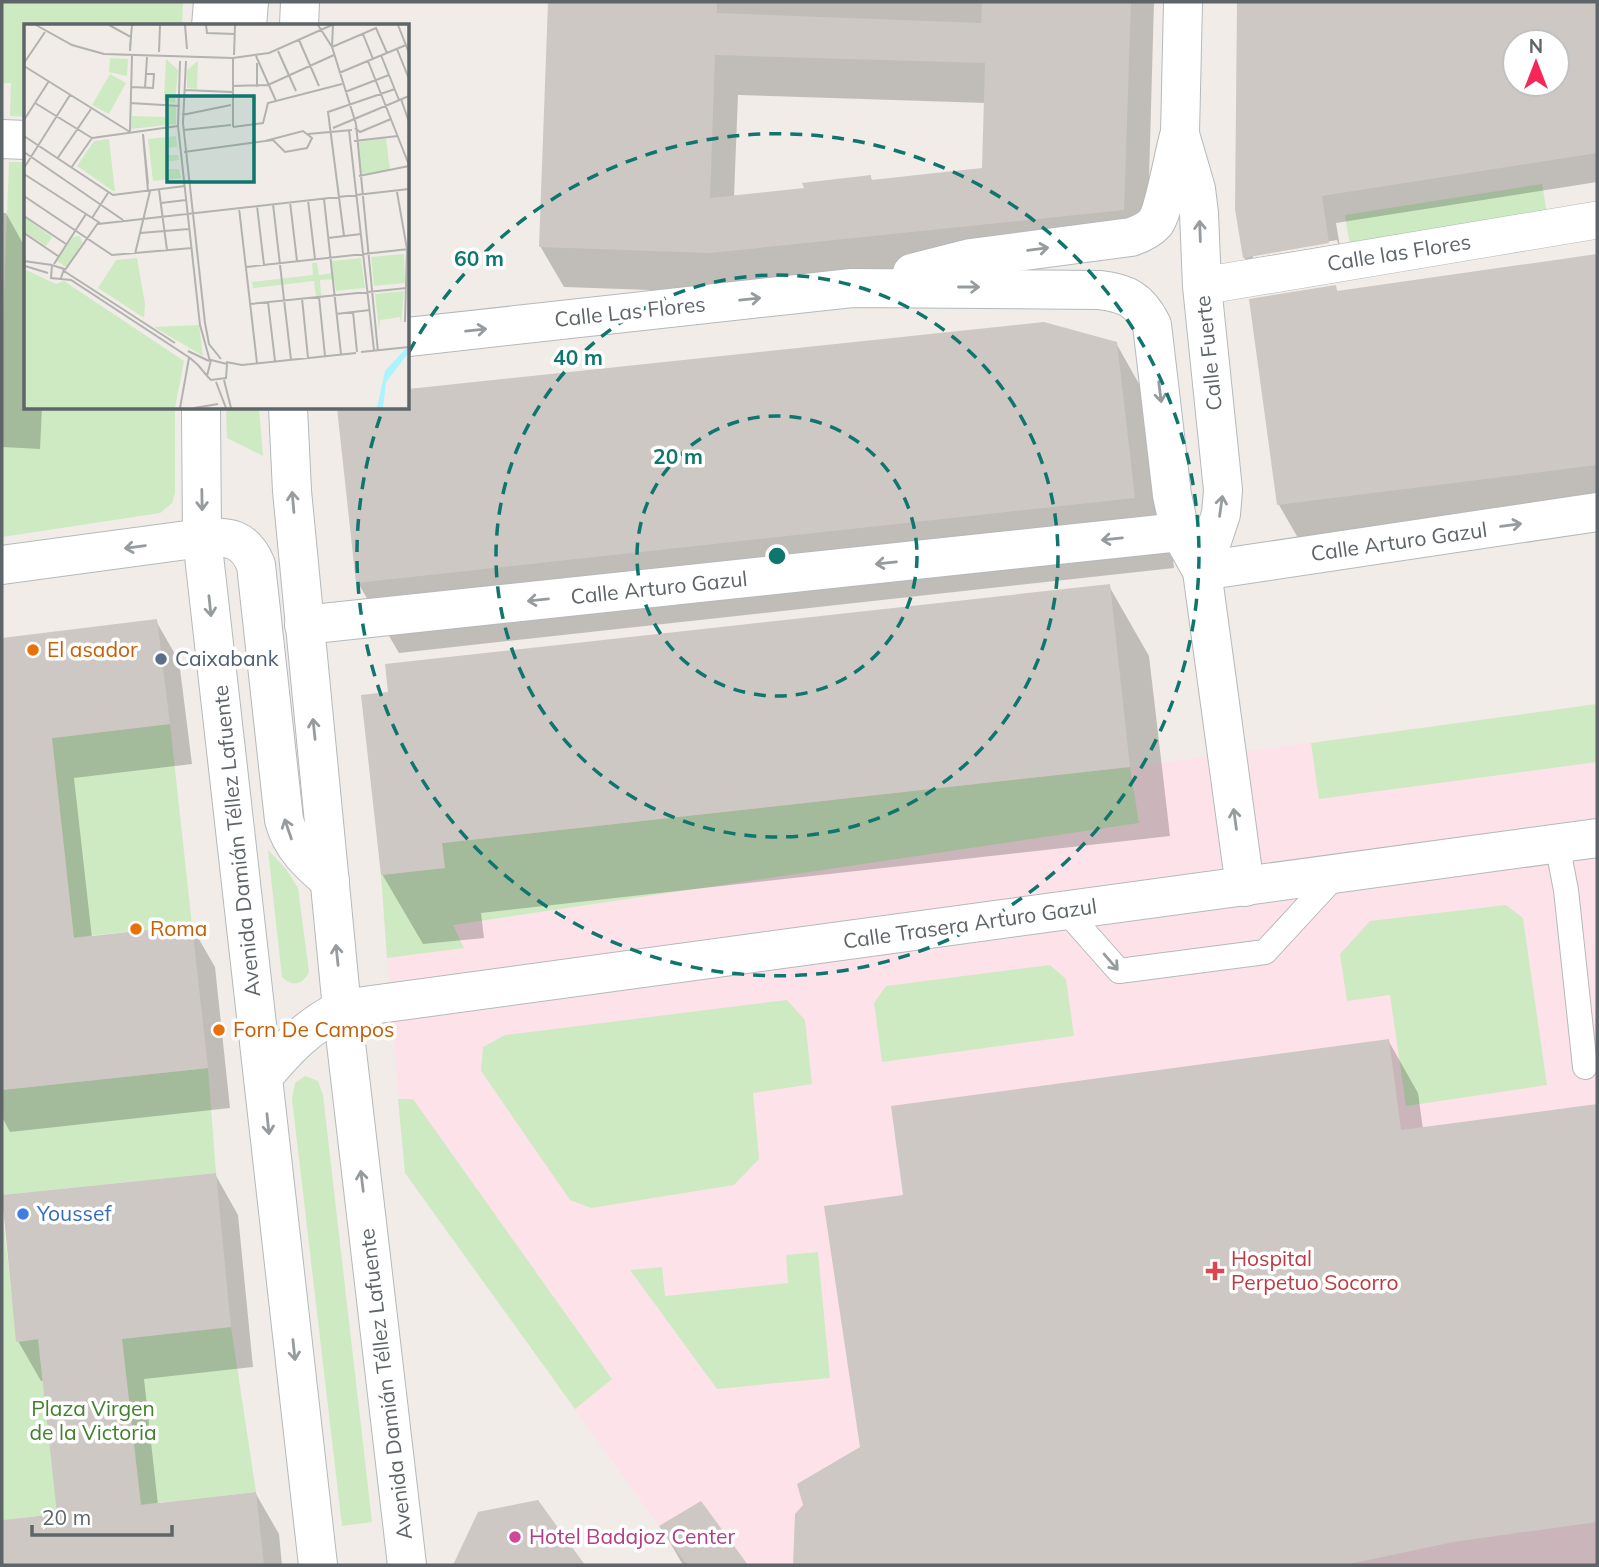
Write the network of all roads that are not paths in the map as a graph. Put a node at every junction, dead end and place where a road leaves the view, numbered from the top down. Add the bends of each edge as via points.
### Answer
1 (213, 2) edge
2 (248, 2) edge
3 (300, 2) edge
4 (1183, 2) edge
5 (211, 24) edge
6 (247, 24) edge
7 (299, 24) edge
8 (1180, 134) junction
9 (2, 139) edge
10 (24, 140) edge
11 (1597, 220) edge
12 (1145, 232) joint
13 (1202, 286) junction
14 (852, 288) junction
15 (1152, 325) joint
16 (410, 337) edge
17 (201, 410) edge
18 (288, 410) edge
19 (1597, 512) edge
20 (1180, 532) junction
21 (202, 538) junction
22 (2, 565) edge
23 (1202, 571) junction
24 (304, 625) junction
25 (1597, 838) edge
26 (1557, 844) junction
27 (1337, 874) junction
28 (330, 881) junction
29 (1245, 887) junction
30 (1066, 911) junction
31 (342, 1009) junction
32 (1585, 1067) dead end
33 (263, 1077) junction
34 (318, 1565) edge
35 (407, 1565) edge

1 - 5 street
2 - 6 street
3 - 7 street
4 - 8 street, Calle Fuerte
8 - 12 street, Calle Fuerte via 1162,209
13 -> 8 street, Calle Fuerte via 1196,189
9 - 10 street
11 - 13 street, Calle las Flores
14 -> 12 street, Calle Las Flores via 971,258
23 -> 13 street, Calle Fuerte via 1221,514 1223,490
14 -> 15 street, Calle Las Flores via 1098,289 1131,298 1144,309
16 -> 14 street, Calle Las Flores
15 -> 20 street, Calle Fuerte
17 -> 21 street, Avenida Damián Téllez Lafuente
24 -> 18 street, Avenida Damián Téllez Lafuente
23 -> 19 street, Calle Arturo Gazul
20 - 23 street, Calle Fuerte
20 -> 24 street, Calle Arturo Gazul
21 -> 22 street
28 -> 21 street via 300,853 285,820 256,565 246,546 225,537
21 -> 33 street, Avenida Damián Téllez Lafuente
29 -> 23 street, Calle Fuerte
28 -> 24 street, Avenida Damián Téllez Lafuente
25 - 26 street, Calle Trasera Arturo Gazul
26 - 27 street, Calle Trasera Arturo Gazul
26 - 32 lane
27 - 29 street, Calle Trasera Arturo Gazul
30 -> 27 lane via 1119,971 1265,952
31 -> 28 street, Avenida Damián Téllez Lafuente
29 - 30 street, Calle Trasera Arturo Gazul
30 - 31 street, Calle Trasera Arturo Gazul
31 - 33 street via 297,1038
35 -> 31 street, Avenida Damián Téllez Lafuente
33 -> 34 street, Avenida Damián Téllez Lafuente

